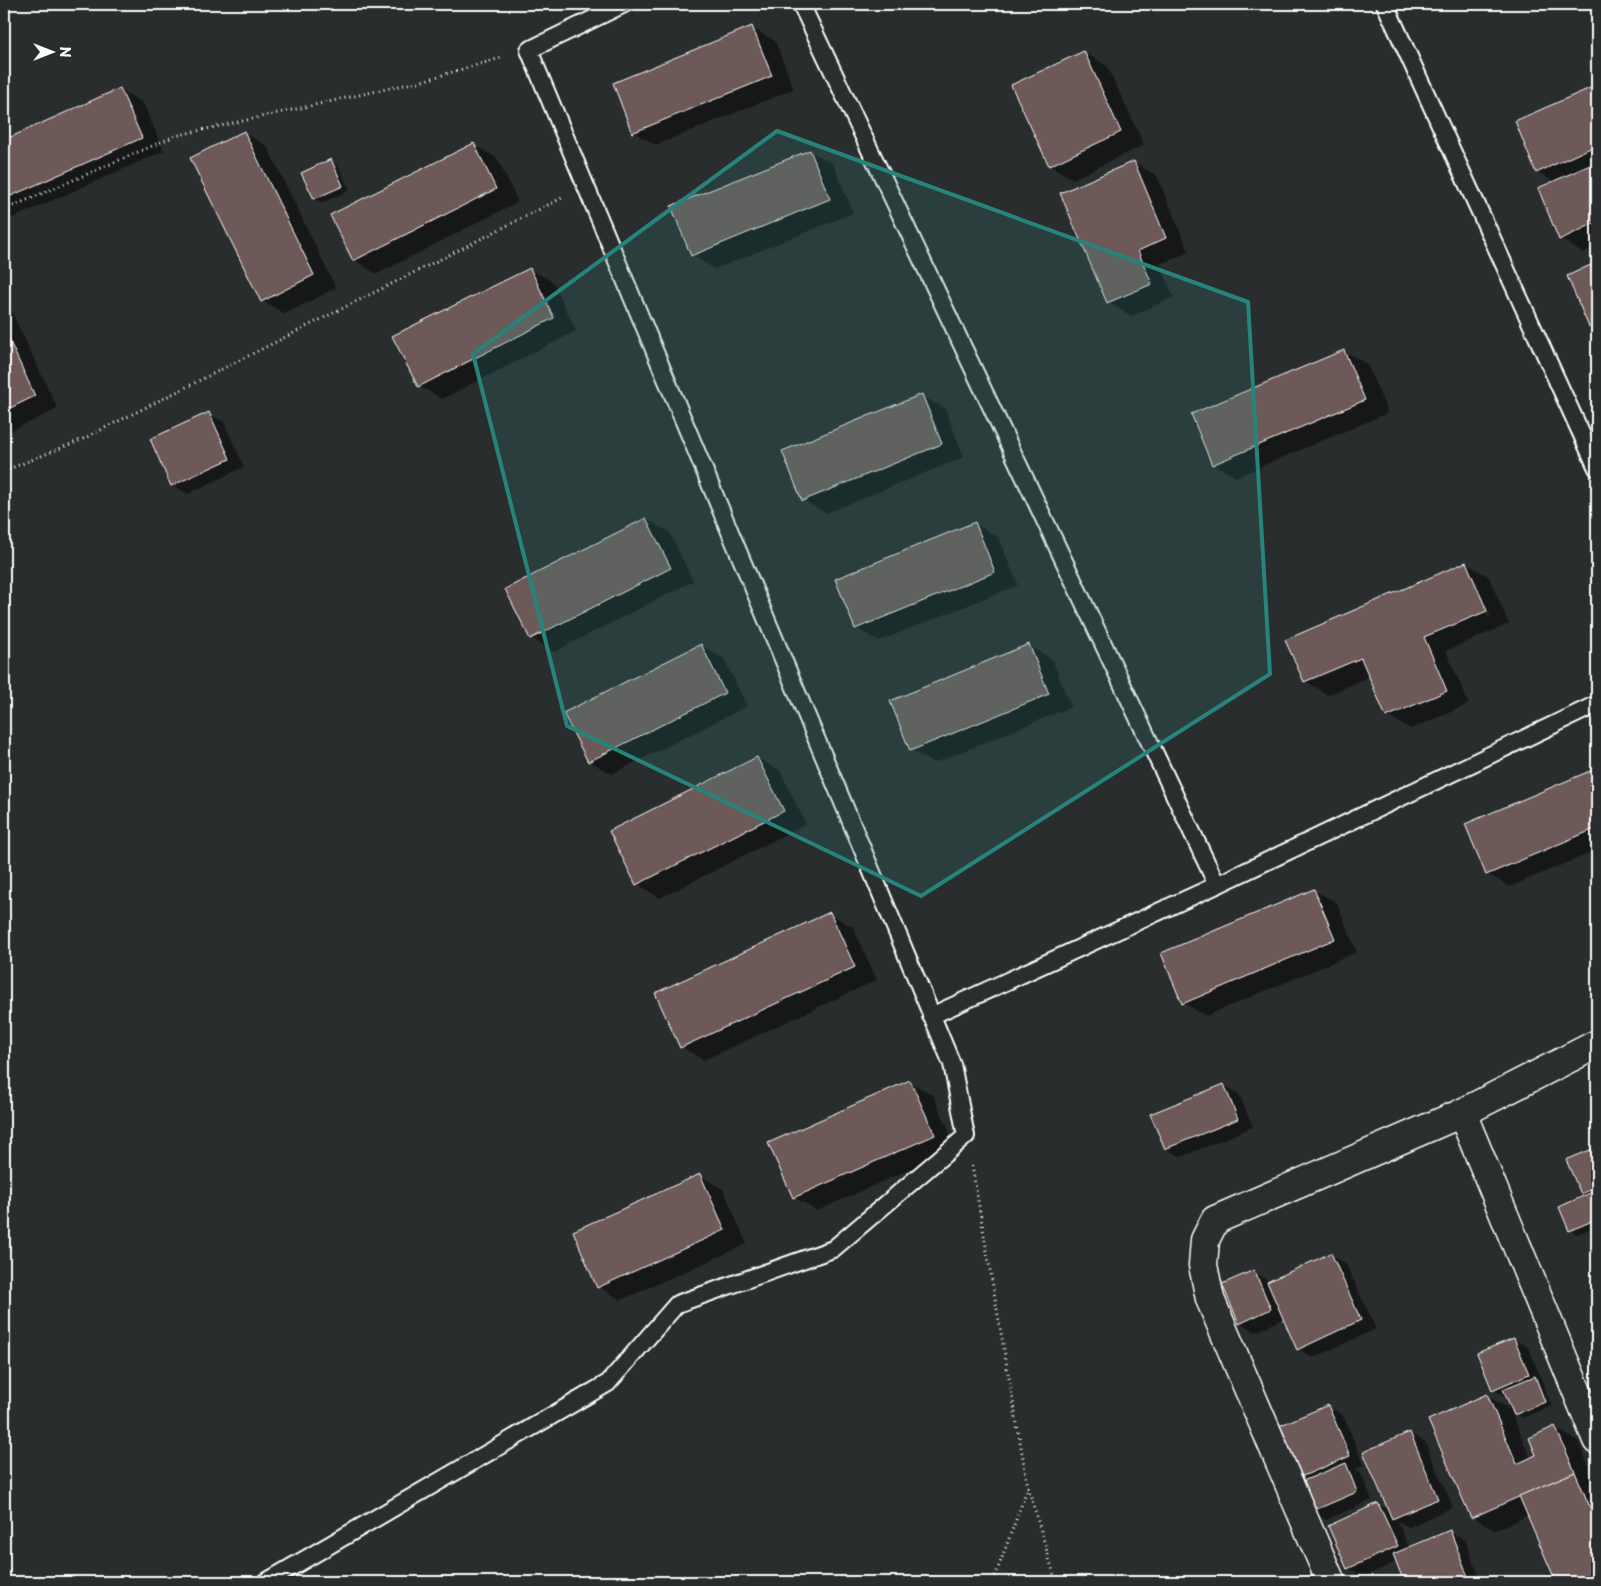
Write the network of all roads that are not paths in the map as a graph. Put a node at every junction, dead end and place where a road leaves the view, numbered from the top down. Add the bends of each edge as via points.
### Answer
1 (624, 4) edge
2 (801, 4) edge
3 (1385, 4) edge
4 (1597, 468) edge
5 (1597, 704) edge
6 (1217, 885) junction
7 (931, 1016) junction
8 (1597, 1044) edge
9 (1462, 1113) junction
10 (1597, 1440) edge
11 (266, 1582) edge
12 (1331, 1582) edge

1 - 7 lane via 529,50
2 - 6 lane
3 - 4 lane
5 - 6 lane
6 - 7 lane
7 - 11 lane via 952,1064 966,1136 833,1249 677,1304 608,1383
8 - 9 street
9 - 10 street
9 - 12 street via 1216,1220 1205,1240 1203,1265 1210,1299

